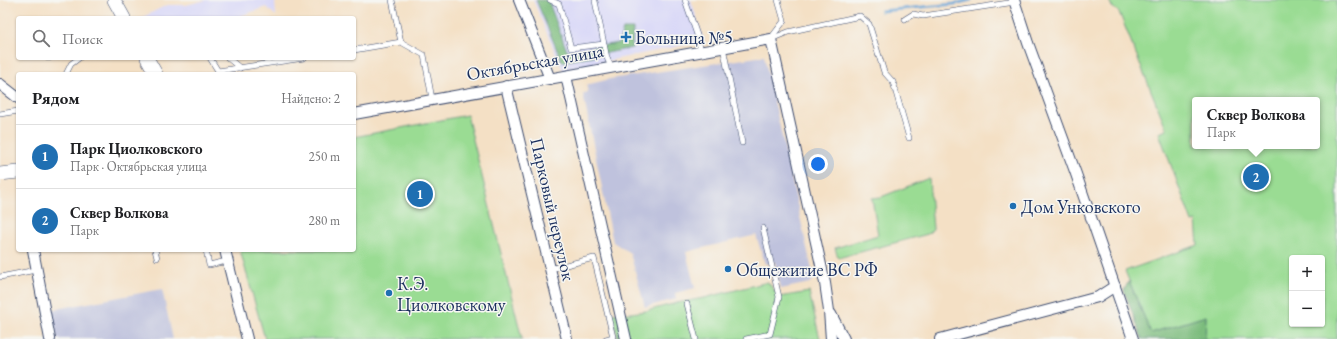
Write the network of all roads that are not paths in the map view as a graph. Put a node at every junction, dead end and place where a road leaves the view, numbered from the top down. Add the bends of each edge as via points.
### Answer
1 (114, 0) edge
2 (392, 0) edge
3 (519, 0) edge
4 (550, 0) edge
5 (685, 0) edge
6 (778, 0) edge
7 (595, 1) dead end
8 (1014, 1) edge
9 (123, 16) edge
10 (905, 19) dead end
11 (771, 39) junction
12 (402, 42) junction
13 (604, 44) junction
14 (723, 48) junction
15 (356, 50) edge
16 (701, 51) junction
17 (76, 60) edge
18 (148, 60) edge
19 (211, 60) edge
20 (230, 60) edge
21 (291, 60) edge
22 (611, 67) junction
23 (240, 68) junction
24 (67, 72) edge
25 (155, 72) edge
26 (566, 76) junction
27 (550, 78) junction
28 (0, 84) edge
29 (506, 86) junction
30 (16, 96) edge
31 (432, 99) junction
32 (16, 110) edge
33 (0, 114) edge
34 (356, 114) edge
35 (909, 138) dead end
36 (742, 143) dead end
37 (16, 172) edge
38 (0, 174) edge
39 (763, 228) dead end
40 (33, 252) edge
41 (156, 252) edge
42 (206, 252) edge
43 (225, 252) edge
44 (157, 258) dead end
45 (227, 261) junction
46 (550, 269) junction
47 (36, 270) junction
48 (0, 277) edge
49 (1115, 286) junction
50 (687, 304) dead end
51 (829, 311) junction
52 (770, 337) edge
53 (50, 339) edge
54 (247, 339) edge
55 (566, 339) edge
56 (606, 339) edge
57 (626, 339) edge
58 (696, 339) edge
59 (746, 339) edge
60 (831, 339) edge
61 (844, 339) edge
62 (940, 339) edge
63 (1133, 339) edge

1 - 9 street
2 - 12 lane
3 - 27 street
4 - 13 lane via 559,4 571,48
5 - 16 lane
6 - 11 lane via 784,21
7 - 13 lane
8 - 10 lane via 923,16 913,14
8 - 49 street
11 - 14 street, Октябрьская улица
11 - 35 lane via 788,32 860,16 869,24 884,72 893,82
11 - 51 street
12 - 15 lane
12 - 31 lane via 424,55
13 - 22 lane
14 - 16 street, Октябрьская улица
14 - 36 lane
16 - 22 street, Октябрьская улица
17 - 24 lane
18 - 25 street
19 - 23 lane via 218,71
20 - 23 lane
21 - 23 lane
22 - 26 street, Октябрьская улица
26 - 27 street, Октябрьская улица
26 - 57 street
27 - 29 street, Октябрьская улица
28 - 30 street
29 - 31 street, Октябрьская улица
29 - 46 street, Парковый переулок
31 - 34 street, Октябрьская улица
32 - 33 lane
37 - 38 street
39 - 52 lane via 779,297
40 - 47 street
41 - 44 lane
42 - 45 lane via 209,265
43 - 45 street
45 - 54 street
46 - 55 street, Парковый переулок
46 - 56 lane via 594,258 613,337
47 - 48 lane
47 - 53 street
49 - 62 street via 1098,297
49 - 63 street
50 - 58 lane
51 - 60 street
51 - 61 street
52 - 59 lane

